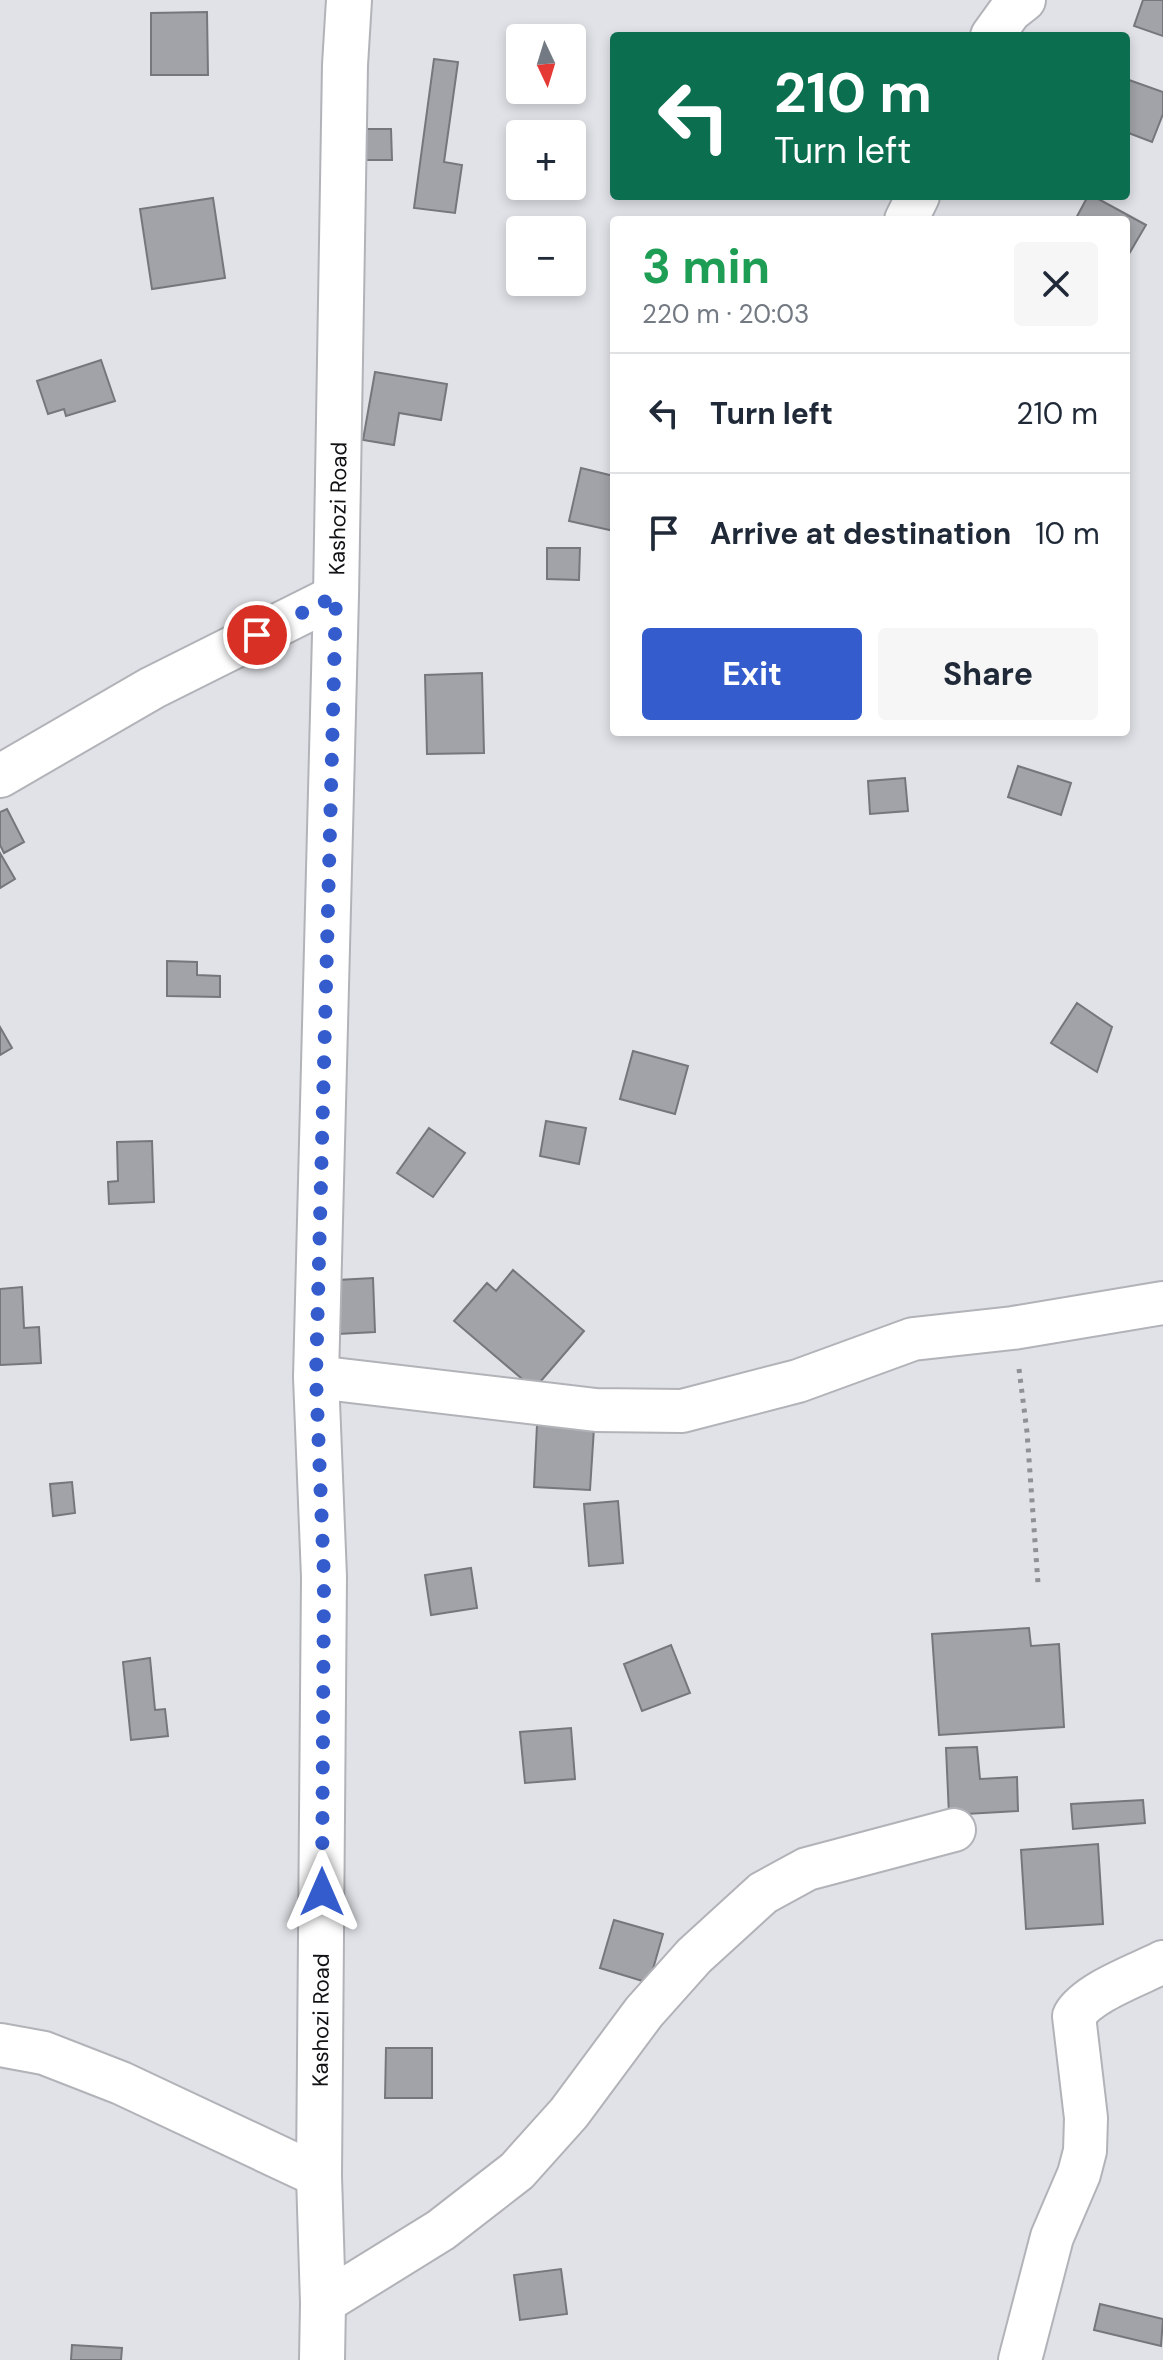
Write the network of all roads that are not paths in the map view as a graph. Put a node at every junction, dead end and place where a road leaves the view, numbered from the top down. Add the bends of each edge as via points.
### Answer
1 (349, 0) edge
2 (1024, 0) edge
3 (995, 32) edge
4 (336, 596) junction
5 (0, 776) edge
6 (1163, 1303) edge
7 (316, 1377) junction
8 (954, 1830) dead end
9 (1163, 1962) edge
10 (0, 2045) edge
11 (319, 2176) junction
12 (323, 2303) junction
13 (322, 2360) edge
14 (1020, 2360) edge

1 - 4 main road, Kashozi Road
2 - 3 street
4 - 5 street via 152,688
4 - 7 main road, Kashozi Road
6 - 7 street via 913,1339 798,1381 682,1411 596,1410
7 - 11 main road, Kashozi Road via 324,1577
8 - 12 street via 807,1869 763,1893 694,1956 644,2012 569,2113 517,2171 441,2230
9 - 14 street via 1094,1997 1074,2016 1085,2151 1052,2237
10 - 11 street via 44,2053 121,2083
11 - 12 main road, Kashozi Road
12 - 13 main road, Kashozi Road

